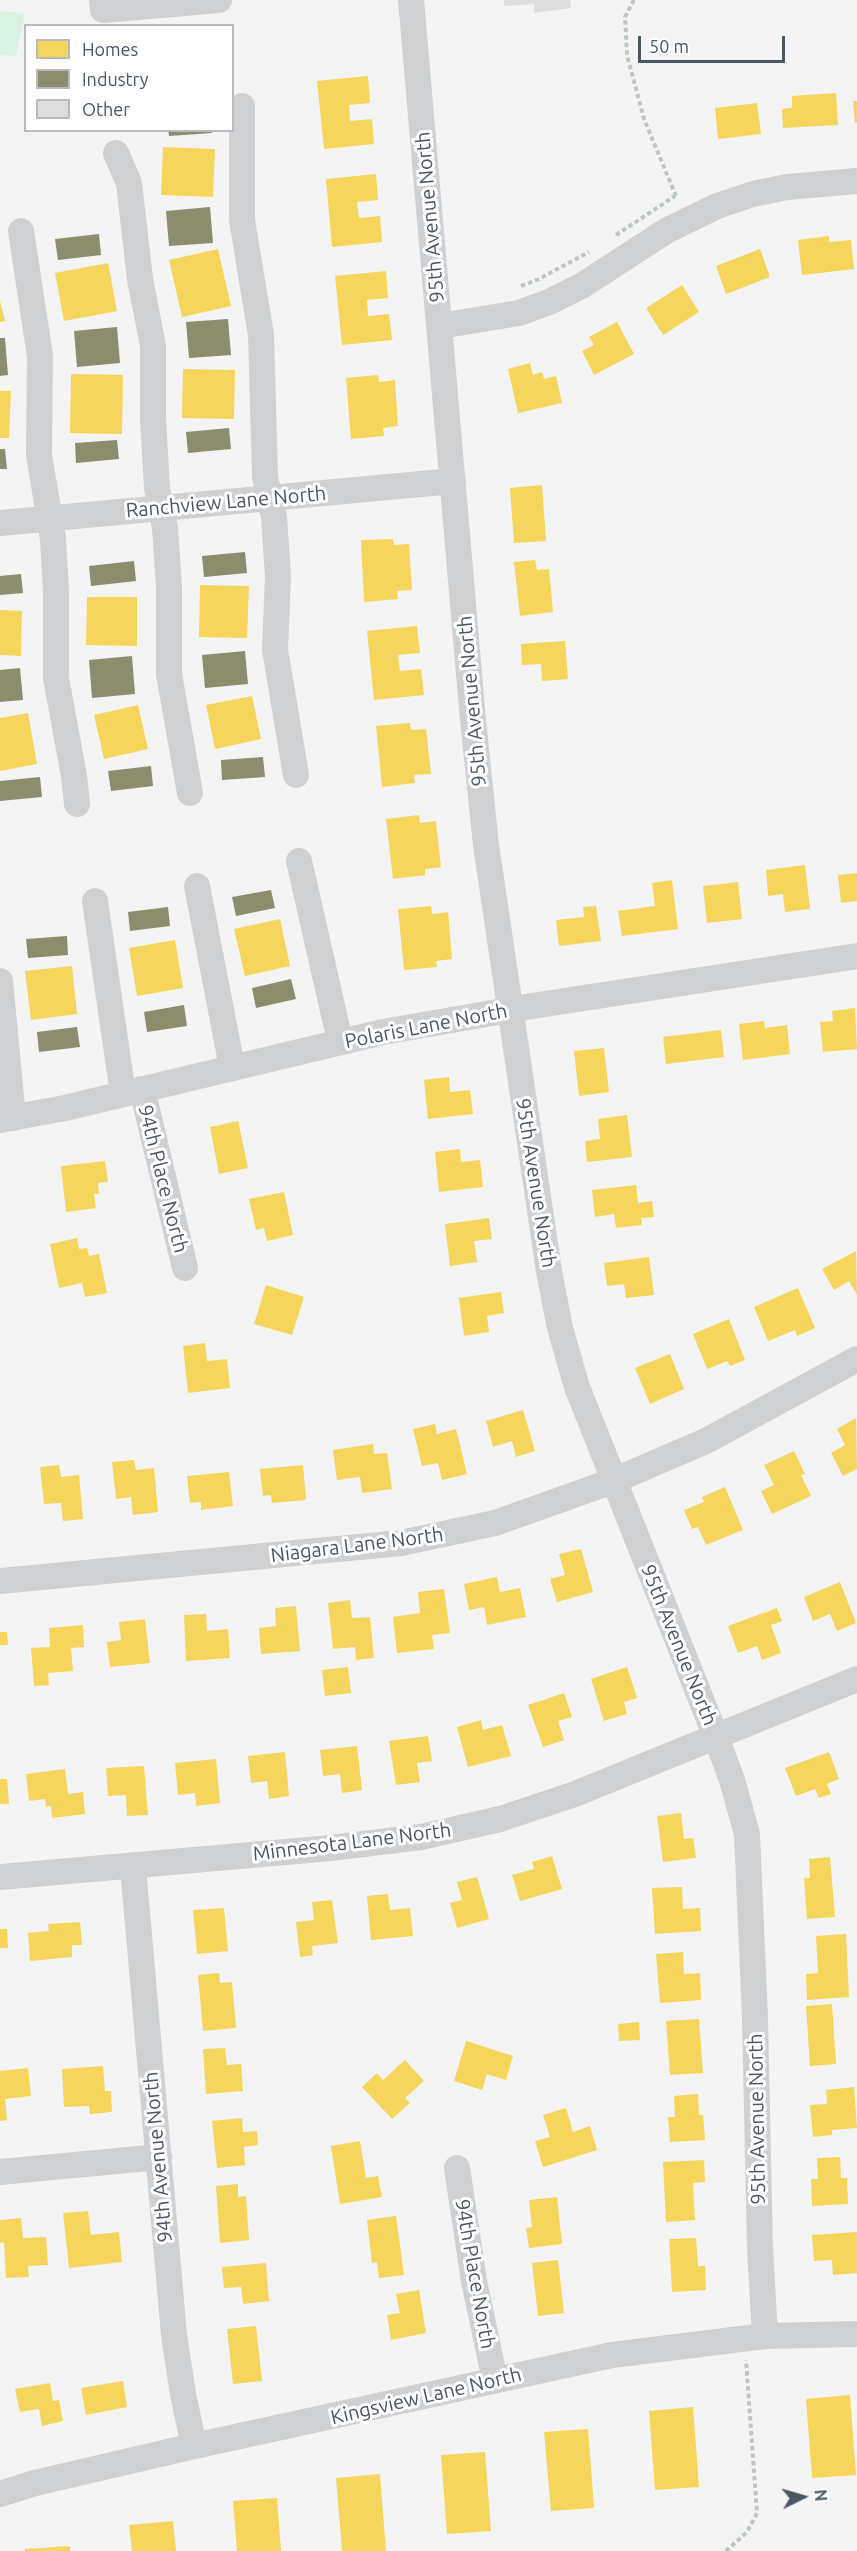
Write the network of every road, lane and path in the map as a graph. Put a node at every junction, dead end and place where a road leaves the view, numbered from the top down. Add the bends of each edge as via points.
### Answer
1 (102, 0) edge
2 (219, 0) edge
3 (411, 0) edge
4 (634, 0) edge
5 (242, 106) dead end
6 (116, 153) dead end
7 (857, 181) edge
8 (675, 196) junction
9 (686, 219) junction
10 (21, 231) dead end
11 (615, 236) dead end
12 (596, 248) dead end
13 (519, 287) dead end
14 (440, 326) junction
15 (453, 481) junction
16 (270, 499) junction
17 (162, 507) junction
18 (48, 518) junction
19 (0, 523) edge
20 (296, 775) dead end
21 (190, 794) dead end
22 (77, 804) dead end
23 (299, 861) dead end
24 (197, 886) dead end
25 (95, 901) dead end
26 (857, 956) edge
27 (0, 981) edge
28 (510, 1010) junction
29 (340, 1041) junction
30 (232, 1067) junction
31 (132, 1092) junction
32 (7, 1119) edge
33 (185, 1268) dead end
34 (857, 1359) edge
35 (613, 1480) junction
36 (0, 1581) edge
37 (857, 1679) edge
38 (716, 1737) junction
39 (133, 1867) junction
40 (0, 1877) edge
41 (159, 2157) junction
42 (457, 2168) dead end
43 (0, 2172) edge
44 (857, 2334) edge
45 (754, 2337) junction
46 (495, 2380) junction
47 (194, 2446) junction
48 (0, 2494) edge
49 (726, 2551) edge

1 - 2 street via 103,10
3 - 14 street, 95th Avenue North
4 - 8 path via 625,17 627,56 644,118
5 - 16 street via 242,220 261,335 265,477
6 - 17 street via 129,183 140,279 153,346 153,418 157,488
7 - 9 street via 753,194
8 - 9 path
8 - 11 path
9 - 14 street via 583,285 549,302 519,313
10 - 18 street via 40,356 39,455
12 - 13 path
14 - 15 street, 95th Avenue North
15 - 16 street, Ranchview Lane North
15 - 28 street, 95th Avenue North via 486,845
16 - 17 street, Ranchview Lane North
16 - 20 street via 278,576 275,650
17 - 18 street, Ranchview Lane North
17 - 21 street via 169,587 169,674
18 - 19 street, Ranchview Lane North
18 - 22 street via 56,591 56,678
23 - 29 street
24 - 30 street
25 - 31 street, 94th Place North
26 - 28 street, Polaris Lane North
27 - 32 street
28 - 29 street, Polaris Lane North
28 - 35 street, 95th Avenue North via 560,1328 577,1388
29 - 30 street, Polaris Lane North
30 - 31 street, Polaris Lane North
31 - 32 street, Polaris Lane North
31 - 33 street, 94th Place North
34 - 35 street, Niagara Lane North via 706,1441
35 - 36 street, Niagara Lane North via 495,1524 401,1543
35 - 38 street, 95th Avenue North
37 - 38 street, Minnesota Lane North
38 - 39 street, Minnesota Lane North via 575,1794 488,1822 421,1837
38 - 45 street, 95th Avenue North via 747,1834 760,2248
39 - 40 street, Minnesota Lane North
39 - 41 street, 94th Avenue North
41 - 43 street
41 - 47 street, 94th Avenue North via 174,2335
42 - 46 street, 94th Place North via 474,2281
44 - 45 street, Kingsview Lane North
45 - 46 street, Kingsview Lane North via 612,2355
45 - 49 path via 757,2513 747,2532
46 - 47 street, Kingsview Lane North
47 - 48 street, Kingsview Lane North

